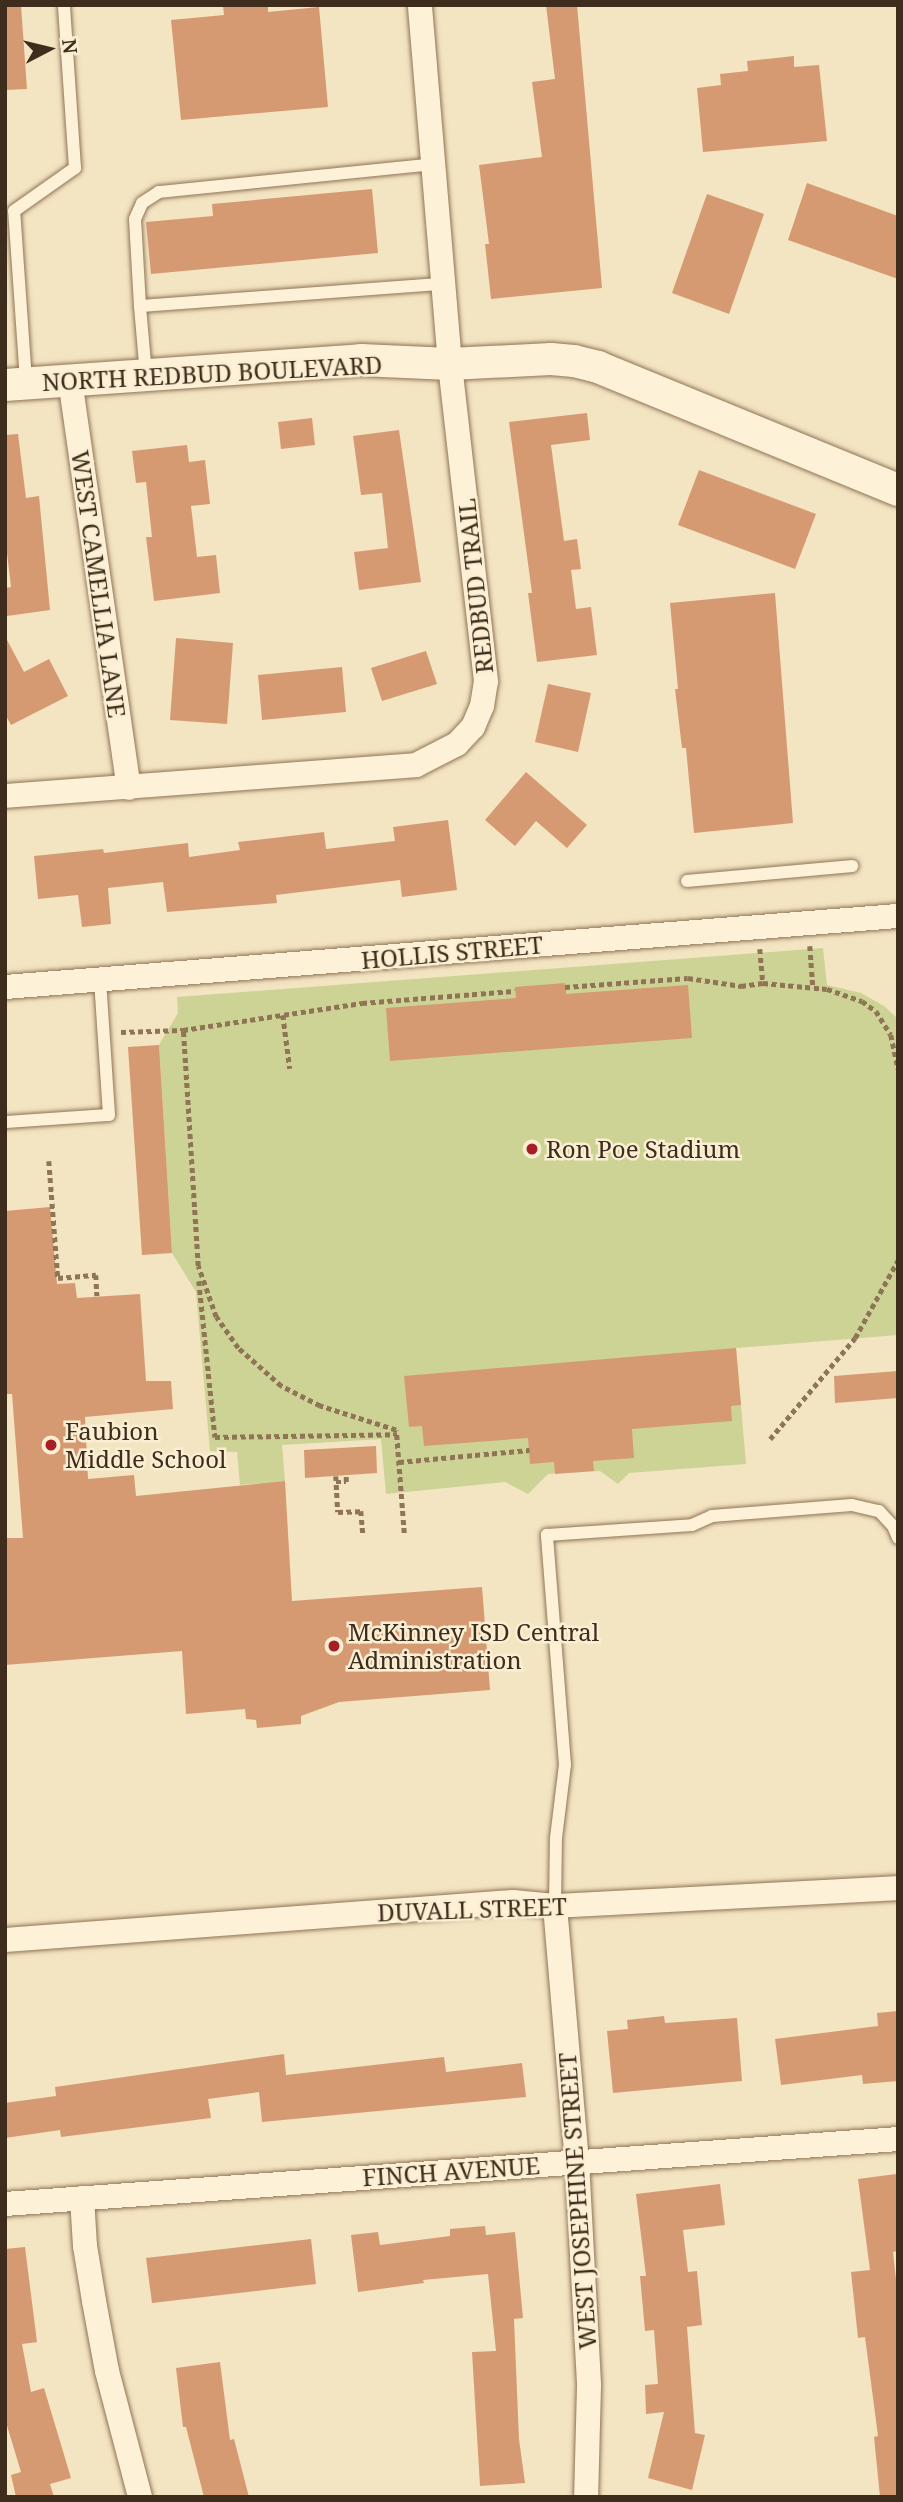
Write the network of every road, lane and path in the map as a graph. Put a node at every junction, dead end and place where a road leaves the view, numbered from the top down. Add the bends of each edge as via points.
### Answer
1 (64, 5) edge
2 (419, 5) edge
3 (433, 164) junction
4 (443, 284) junction
5 (141, 306) junction
6 (450, 364) junction
7 (146, 374) junction
8 (70, 380) junction
9 (16, 384) edge
10 (898, 490) edge
11 (129, 788) junction
12 (5, 796) edge
13 (852, 866) dead end
14 (687, 881) dead end
15 (898, 916) edge
16 (808, 923) junction
17 (758, 927) junction
18 (5, 981) edge
19 (100, 981) junction
20 (763, 983) junction
21 (6, 987) edge
22 (565, 987) dead end
23 (813, 987) junction
24 (515, 991) dead end
25 (283, 1015) junction
26 (183, 1030) junction
27 (104, 1040) junction
28 (290, 1069) dead end
29 (898, 1069) edge
30 (5, 1122) edge
31 (49, 1161) dead end
32 (898, 1260) edge
33 (198, 1266) junction
34 (97, 1296) dead end
35 (397, 1434) junction
36 (770, 1439) dead end
37 (529, 1450) dead end
38 (399, 1461) junction
39 (346, 1475) dead end
40 (404, 1533) dead end
41 (363, 1536) dead end
42 (898, 1538) edge
43 (898, 1888) edge
44 (555, 1906) junction
45 (5, 1940) edge
46 (898, 2139) edge
47 (577, 2162) junction
48 (82, 2198) junction
49 (5, 2204) edge
50 (140, 2497) edge
51 (586, 2497) edge

1 - 9 lane via 75,168 14,211
2 - 3 street, REDBUD TRAIL
3 - 4 street, REDBUD TRAIL
3 - 5 lane via 159,192 142,203 135,219
4 - 5 lane
4 - 6 street, REDBUD TRAIL
5 - 7 lane
6 - 7 street, NORTH REDBUD BOULEVARD via 361,360
6 - 10 street, NORTH REDBUD BOULEVARD via 551,359 598,367
6 - 11 street, REDBUD TRAIL via 486,681 473,727 457,744 416,765
7 - 8 street, NORTH REDBUD BOULEVARD
8 - 9 street, NORTH REDBUD BOULEVARD
8 - 11 street, WEST CAMELLIA LANE
11 - 12 street, REDBUD TRAIL
13 - 14 lane
15 - 16 street, HOLLIS STREET
16 - 17 street, HOLLIS STREET
16 - 23 path
17 - 19 street, HOLLIS STREET
17 - 20 path
18 - 21 street
19 - 21 street, HOLLIS STREET
19 - 27 lane
20 - 22 path via 741,986 688,978
20 - 23 path
23 - 29 path via 854,998 876,1011 891,1035
24 - 25 path via 362,1003
25 - 26 path
25 - 28 path
26 - 27 path
26 - 33 path
27 - 30 lane via 109,1115
31 - 34 path via 58,1278 96,1275
32 - 36 path via 855,1338
33 - 35 path via 216,1317 256,1367 300,1398
33 - 35 path via 215,1437
35 - 38 path
37 - 38 path
38 - 40 path
39 - 41 path via 346,1482 336,1479 338,1511 361,1511
42 - 44 lane via 879,1511 852,1505 712,1516 692,1525 547,1535 565,1765 556,1838
43 - 44 street, DUVALL STREET
44 - 45 street, DUVALL STREET via 513,1902
44 - 47 street, WEST JOSEPHINE STREET
46 - 47 street, FINCH AVENUE
47 - 48 street, FINCH AVENUE
47 - 51 street, WEST JOSEPHINE STREET via 589,2386
48 - 49 street, FINCH AVENUE
48 - 50 street via 98,2324

